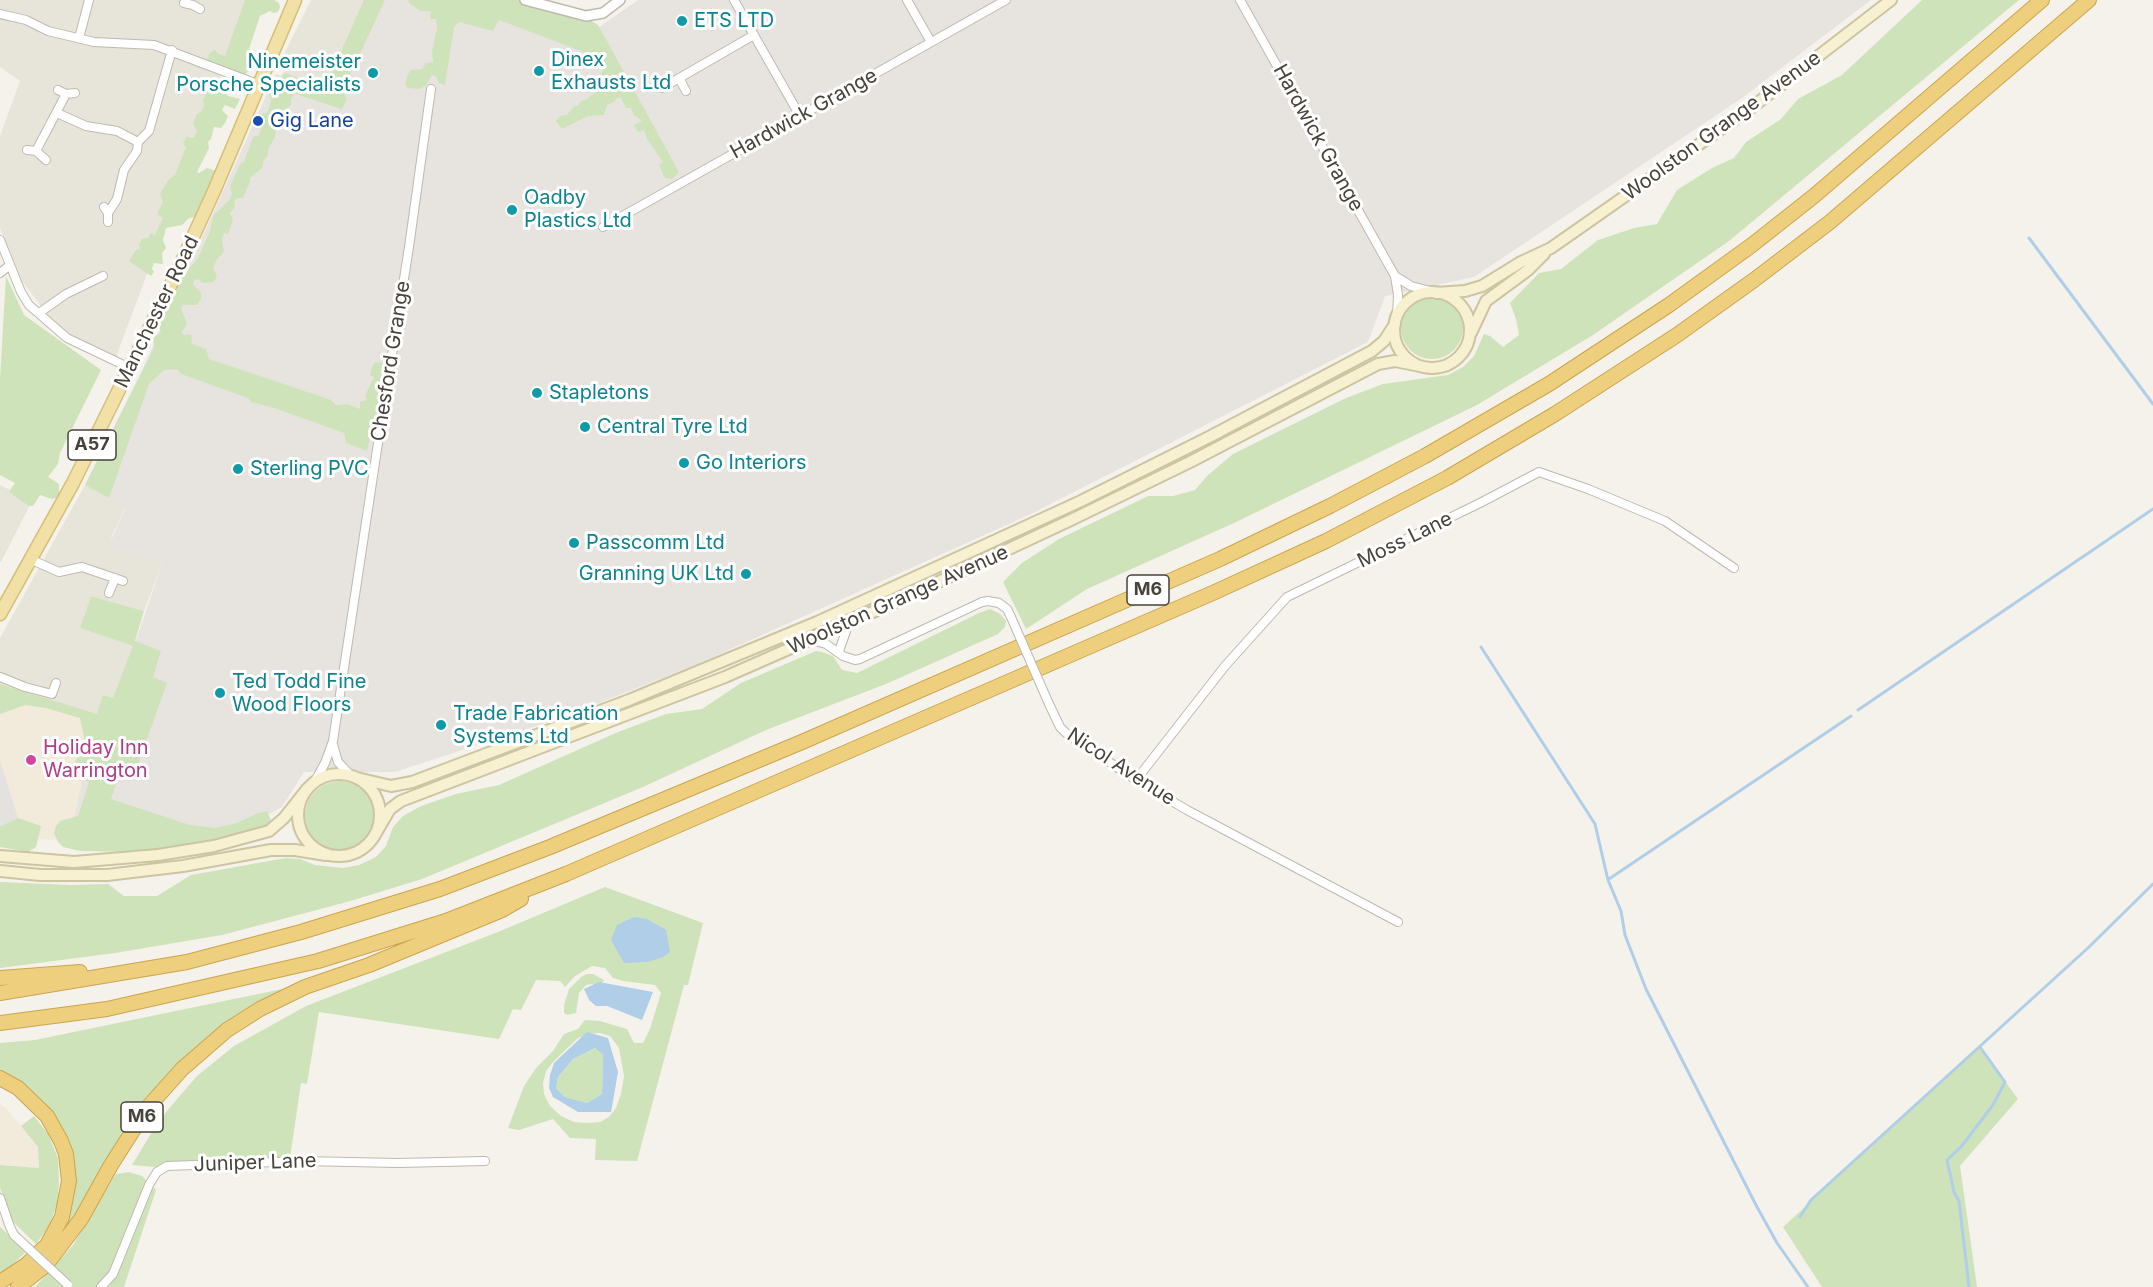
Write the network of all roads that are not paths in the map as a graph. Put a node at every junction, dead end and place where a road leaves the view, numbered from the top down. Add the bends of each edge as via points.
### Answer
1 (89, 0) edge
2 (295, 0) edge
3 (525, 0) edge
4 (620, 0) edge
5 (734, 0) edge
6 (907, 0) edge
7 (1006, 0) edge
8 (1240, 0) edge
9 (1891, 0) edge
10 (2042, 0) edge
11 (2089, 0) edge
12 (184, 3) dead end
13 (196, 4) edge
14 (0, 14) edge
15 (754, 35) junction
16 (79, 38) junction
17 (931, 42) junction
18 (172, 50) junction
19 (679, 78) junction
20 (260, 85) junction
21 (662, 88) dead end
22 (431, 89) dead end
23 (686, 91) dead end
24 (75, 93) dead end
25 (57, 113) junction
26 (800, 116) junction
27 (138, 142) junction
28 (46, 160) dead end
29 (108, 222) dead end
30 (603, 227) dead end
31 (0, 240) edge
32 (1551, 248) junction
33 (10, 264) junction
34 (0, 273) edge
35 (103, 276) dead end
36 (1395, 276) junction
37 (1435, 292) junction
38 (39, 313) junction
39 (1396, 320) junction
40 (1469, 337) junction
41 (1420, 366) junction
42 (130, 368) junction
43 (32, 560) junction
44 (1734, 568) dead end
45 (115, 578) junction
46 (123, 581) dead end
47 (110, 593) dead end
48 (1, 611) edge
49 (849, 623) junction
50 (809, 640) junction
51 (838, 651) junction
52 (0, 676) edge
53 (56, 683) dead end
54 (333, 741) junction
55 (354, 777) junction
56 (1137, 780) junction
57 (310, 786) junction
58 (376, 833) junction
59 (326, 855) junction
60 (0, 856) edge
61 (0, 871) edge
62 (567, 874) junction
63 (1398, 922) dead end
64 (142, 969) junction
65 (0, 978) edge
66 (0, 993) edge
67 (0, 1023) edge
68 (0, 1078) edge
69 (484, 1161) dead end
70 (0, 1198) edge
71 (0, 1282) edge
72 (70, 1286) edge
73 (18, 1287) edge
74 (101, 1287) edge

1 - 16 street
2 - 20 main road, Manchester Road / A57
3 - 4 street via 586,16 603,13
5 - 15 street
6 - 17 street
7 - 17 street, Hardwick Grange
8 - 36 street, Hardwick Grange
9 - 32 main road, Woolston Grange Avenue via 1751,108
10 - 64 highway, M6 via 1814,196 1669,305 1549,384 1330,506 1220,559 802,742 440,890 301,932 187,962
11 - 62 highway, M6 via 1830,222 1754,280 1556,414 1447,478 1326,541 1215,592
12 - 13 street
14 - 16 street
15 - 19 street
15 - 26 street
16 - 18 street
17 - 26 street, Hardwick Grange
18 - 20 street
18 - 27 street via 149,131
19 - 21 street
19 - 23 street
20 - 42 main road, Manchester Road / A57
22 - 54 street, Chesford Grange
24 - 25 street via 62,92
25 - 27 street via 86,126 117,131
25 - 28 street via 32,151
26 - 30 street, Hardwick Grange
27 - 29 street via 137,151 124,170 117,199 106,210
31 - 33 street
32 - 37 main road, Woolston Grange Avenue via 1482,286
32 - 40 main road, Woolston Grange Avenue via 1486,301
33 - 34 street
33 - 38 street via 29,305
35 - 38 street
36 - 37 street via 1411,286
36 - 39 street, Hardwick Grange
37 - 39 main road via 1411,299
37 - 40 main road via 1453,299 1466,313
38 - 42 street via 74,343
39 - 41 main road via 1395,334 1402,354
39 - 55 main road, Woolston Grange Avenue via 1384,341 1372,351 1211,436 817,622 629,700 412,782 391,786
40 - 41 main road via 1461,354 1447,365
41 - 49 main road, Woolston Grange Avenue via 1395,361 1370,367 1190,462
42 - 43 main road, Manchester Road / A57
43 - 45 street via 59,572 82,567
43 - 48 main road, Manchester Road / A57
44 - 56 street, Moss Lane via 1665,521 1539,472 1287,597 1225,666
45 - 46 street
45 - 47 street
49 - 50 main road, Woolston Grange Avenue
49 - 51 street
50 - 51 street, Nicol Avenue
50 - 58 main road, Woolston Grange Avenue via 705,685 401,801 390,810
51 - 56 street, Nicol Avenue, bridge via 849,659 861,659 982,602 999,603 1011,617 1060,727
52 - 53 street via 52,694
54 - 55 street via 338,762
54 - 57 street, Chesford Grange
55 - 57 main road via 331,775
55 - 58 main road via 368,786 380,808
56 - 63 street, Nicol Avenue
57 - 59 main road via 299,807 300,827 310,844
57 - 60 main road via 284,819 269,831 214,846 74,862
58 - 59 main road via 355,854
59 - 61 main road via 271,850 107,875
62 - 67 highway, M6 via 446,921 318,961 107,1009
62 - 73 highway, M6 via 502,910 305,987 227,1030 182,1069 148,1107 81,1219 46,1265
64 - 65 highway, M6
64 - 66 highway, M6
68 - 71 highway via 18,1088 47,1116 62,1141 69,1181 62,1216 47,1245
69 - 74 street, Juniper Lane via 302,1161 167,1167 158,1172 144,1192 117,1264
70 - 72 street, bridge via 14,1234

